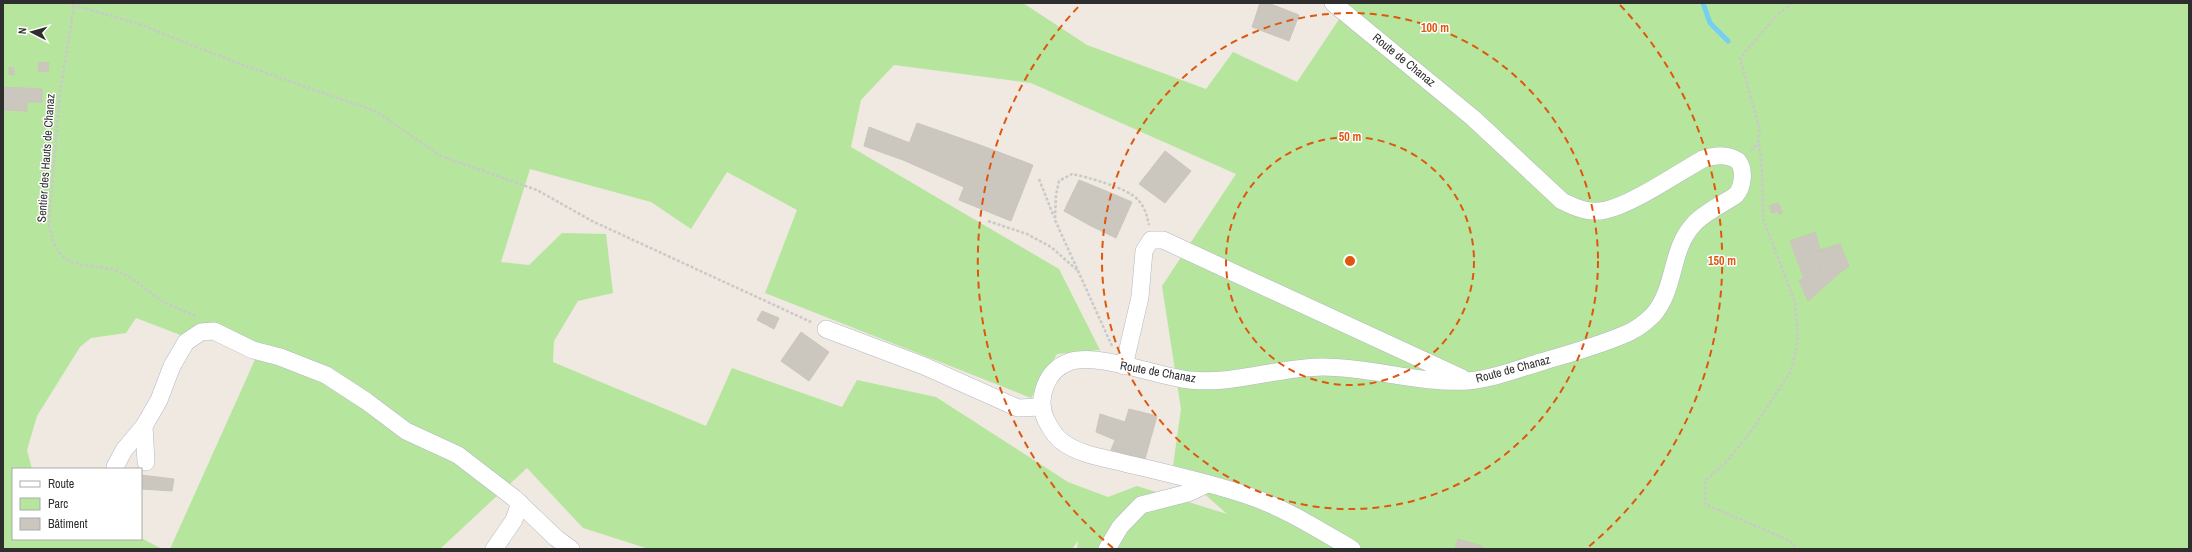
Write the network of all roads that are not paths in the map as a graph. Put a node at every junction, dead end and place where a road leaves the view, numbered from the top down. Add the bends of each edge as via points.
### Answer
1 (1333, 3) edge
2 (826, 329) road end
3 (1122, 366) junction
4 (1468, 381) junction
5 (1041, 407) junction
6 (144, 426) junction
7 (146, 462) dead end
8 (115, 467) dead end
9 (1207, 484) junction
10 (520, 503) junction
11 (494, 549) edge
12 (571, 549) edge
13 (1107, 549) edge
14 (1352, 549) edge

1 - 4 street, Route de Chanaz via 1473,118 1562,201 1571,206 1586,210 1606,210 1626,202 1703,158 1727,157 1740,163 1740,191 1694,222 1684,236 1666,293 1654,314 1642,324 1595,345 1490,377
2 - 5 street via 924,366 1018,408
3 - 4 street, Route de Chanaz via 1191,380 1251,376 1292,368 1325,367
3 - 4 street via 1140,297 1144,251 1151,240 1163,240
3 - 5 street, Route de Chanaz via 1082,359 1060,367 1046,383
5 - 9 street via 1045,419 1064,443 1100,457
6 - 7 street
6 - 8 street via 124,450
6 - 10 street via 159,400 172,366 199,324 254,350 326,375 406,431 458,456
9 - 13 street via 1188,493 1141,505 1120,527
9 - 14 street via 1250,496
10 - 11 street via 514,520
10 - 12 street

